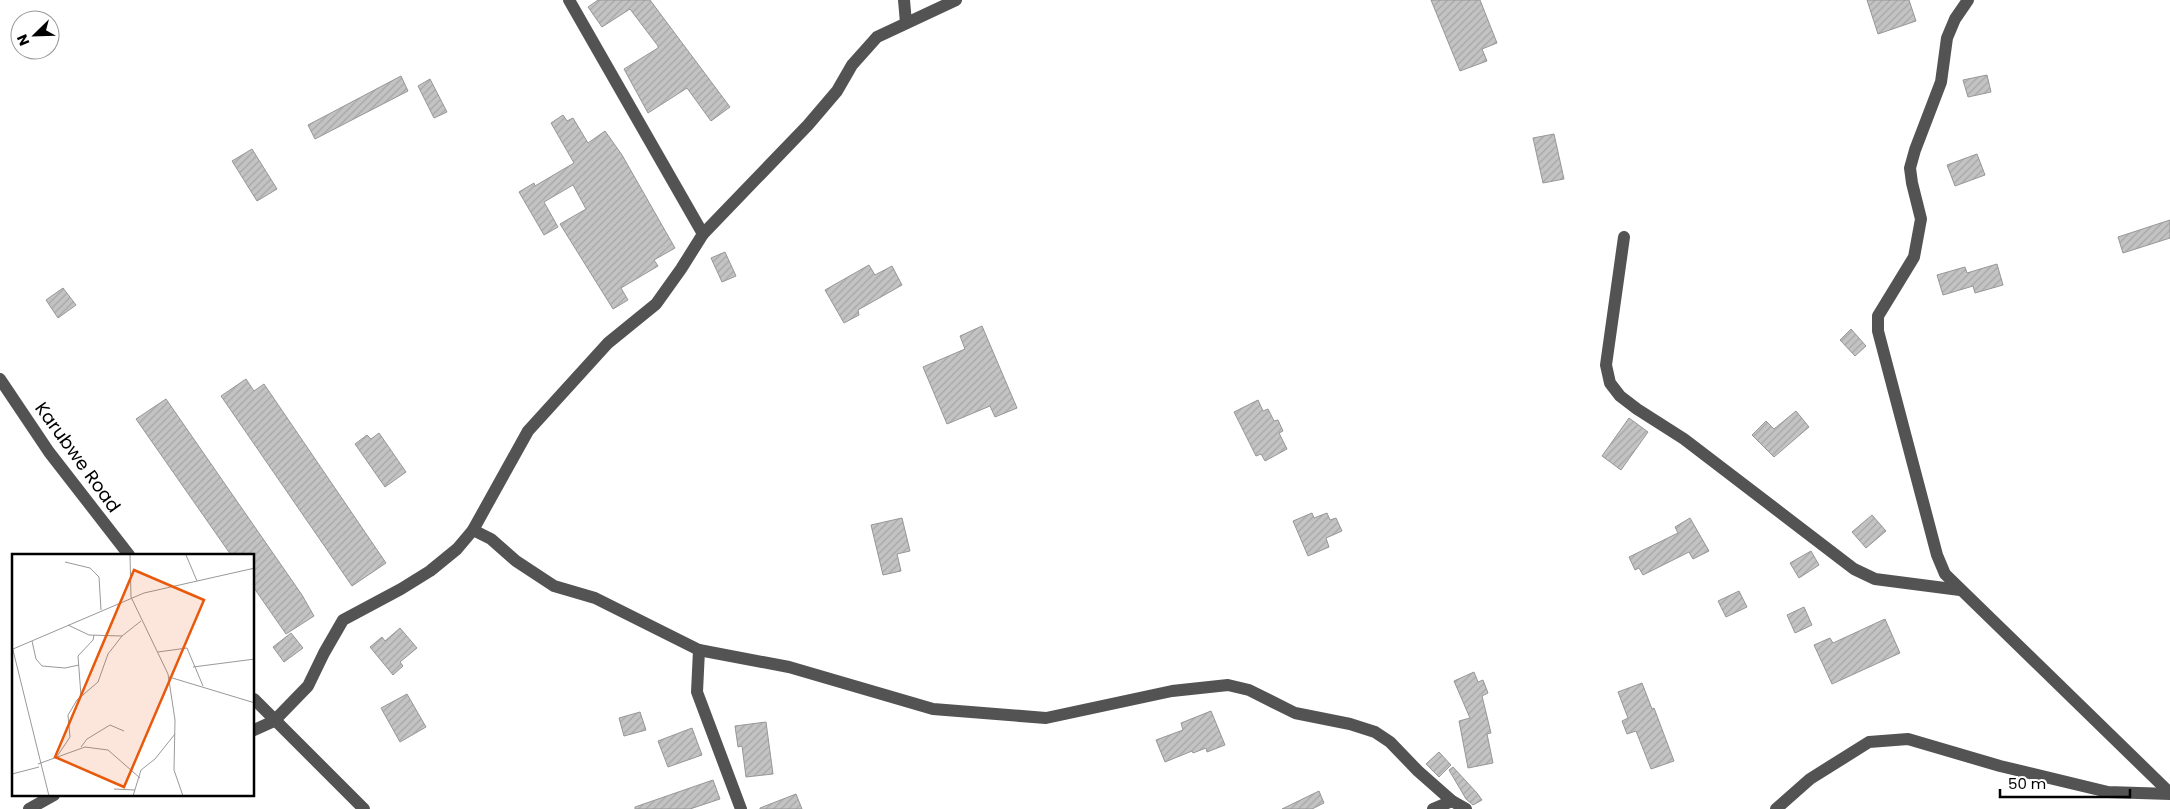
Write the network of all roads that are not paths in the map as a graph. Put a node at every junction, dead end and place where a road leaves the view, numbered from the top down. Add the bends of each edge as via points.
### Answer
1 (569, 0) edge
2 (904, 0) edge
3 (956, 0) edge
4 (1968, 0) edge
5 (906, 23) junction
6 (703, 234) junction
7 (1624, 237) dead end
8 (0, 379) edge
9 (473, 530) junction
10 (128, 554) edge
11 (1960, 590) junction
12 (699, 650) junction
13 (255, 700) edge
14 (274, 721) junction
15 (255, 730) edge
16 (2170, 793) edge
17 (52, 796) edge
18 (1452, 801) junction
19 (29, 809) edge
20 (364, 809) edge
21 (741, 809) edge
22 (1433, 809) edge
23 (1466, 809) edge
24 (1776, 809) edge

1 - 6 street
2 - 5 street
3 - 5 street
4 - 11 street via 1955,19 1948,38 1942,82 1910,168 1921,219 1914,257 1878,316 1878,332 1938,555 1945,574
5 - 6 street via 877,37 808,125
6 - 9 street via 656,304 608,343 528,431
7 - 11 street via 1606,365 1610,383 1620,396 1684,438 1854,569 1875,578
8 - 10 street, Karubwe Road via 49,452
9 - 12 street via 491,539 516,561 554,586 595,598
9 - 14 street via 457,549 430,571 343,620 308,686
11 - 16 street
12 - 18 street via 789,667 933,709 1046,718 1172,691 1228,685 1249,690 1295,713 1375,732 1390,742
12 - 21 street via 697,692
13 - 14 street
14 - 15 street
14 - 20 street
16 - 24 street via 2108,792 1908,740 1869,742 1810,779
17 - 19 street
18 - 22 street
18 - 23 street

